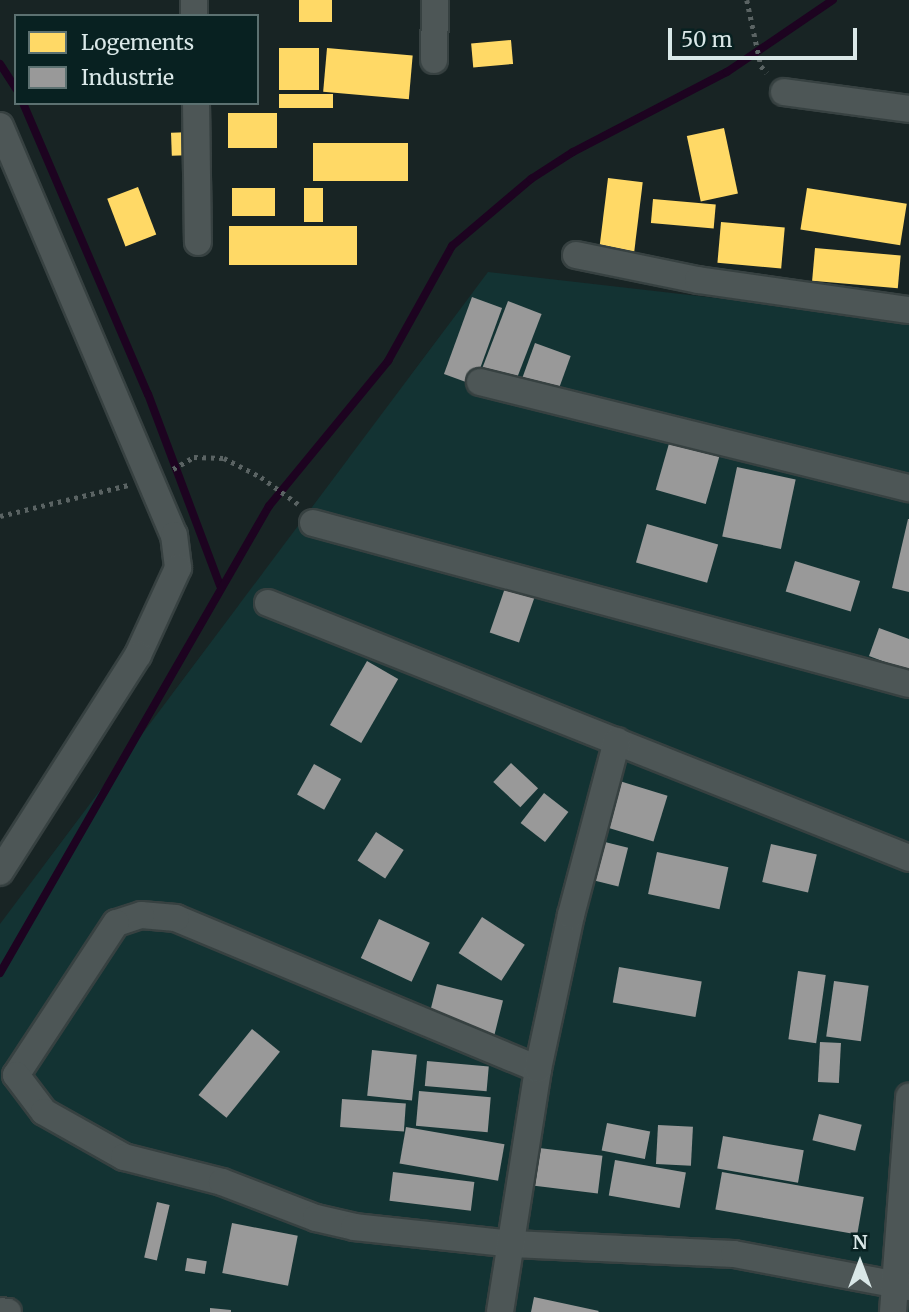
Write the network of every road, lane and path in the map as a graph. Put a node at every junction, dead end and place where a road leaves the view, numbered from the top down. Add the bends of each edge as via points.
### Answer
1 (435, 0) edge
2 (747, 0) edge
3 (434, 60) dead end
4 (761, 66) dead end
5 (784, 93) dead end
6 (195, 105) edge
7 (909, 109) edge
8 (0, 126) edge
9 (198, 242) dead end
10 (576, 255) dead end
11 (909, 310) edge
12 (480, 382) dead end
13 (194, 457) dead end
14 (148, 480) junction
15 (909, 488) edge
16 (293, 498) dead end
17 (0, 516) edge
18 (313, 523) dead end
19 (268, 603) dead end
20 (909, 684) edge
21 (617, 741) junction
22 (909, 858) edge
23 (0, 872) edge
24 (538, 1069) junction
25 (909, 1097) edge
26 (512, 1244) junction
27 (904, 1285) edge
28 (0, 1311) edge
29 (8, 1312) edge
30 (500, 1312) edge
31 (893, 1312) edge

1 - 3 street
2 - 4 path
5 - 7 street
6 - 9 street
8 - 14 street
10 - 11 street via 698,280
12 - 15 street
13 - 16 path via 224,458
14 - 17 path
14 - 23 street via 174,535 178,568 138,655
18 - 20 street
19 - 21 street
21 - 22 street
21 - 24 street via 571,915
24 - 26 street
24 - 26 street via 176,918 141,915 116,923 16,1075 44,1112 124,1157 222,1182 316,1218 354,1227
25 - 27 street
26 - 27 street via 734,1254
26 - 30 street
27 - 31 street
28 - 29 street

